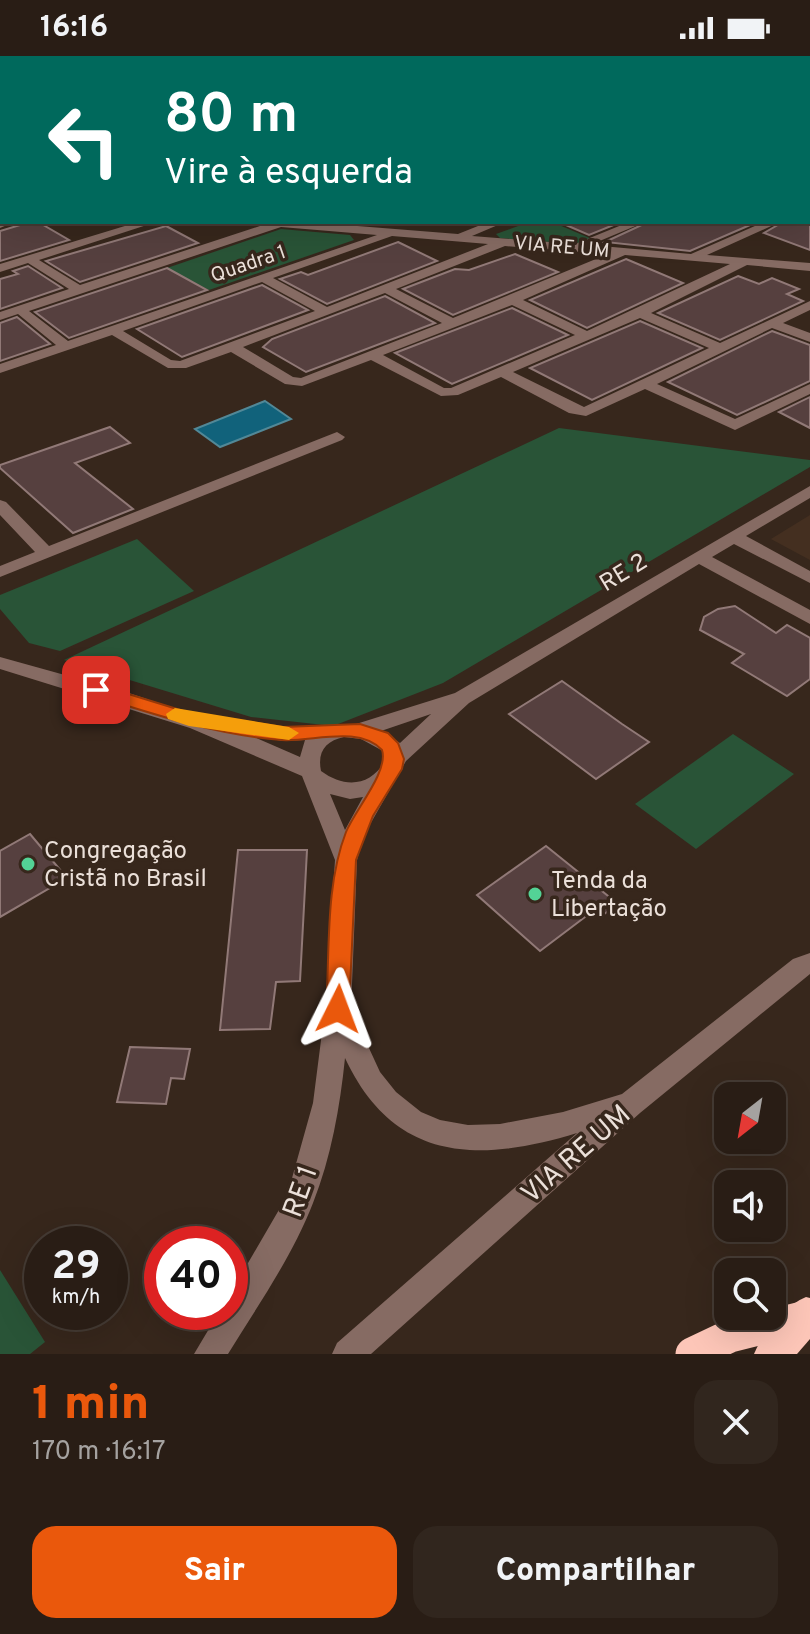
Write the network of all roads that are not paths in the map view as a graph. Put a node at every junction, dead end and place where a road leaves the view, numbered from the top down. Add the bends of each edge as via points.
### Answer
1 (143, 224) edge
2 (278, 224) edge
3 (294, 224) edge
4 (356, 224) edge
5 (494, 224) edge
6 (634, 224) edge
7 (769, 224) edge
8 (345, 228) junction
9 (395, 232) junction
10 (456, 238) junction
11 (504, 242) junction
12 (576, 247) junction
13 (625, 251) junction
14 (692, 257) junction
15 (29, 259) junction
16 (745, 261) junction
17 (810, 267) edge
18 (0, 268) edge
19 (265, 279) junction
20 (387, 289) junction
21 (79, 290) junction
22 (512, 300) junction
23 (810, 305) edge
24 (20, 310) junction
25 (326, 312) junction
26 (640, 313) junction
27 (0, 316) edge
28 (452, 323) junction
29 (774, 324) junction
30 (113, 330) junction
31 (587, 336) junction
32 (810, 338) edge
33 (66, 346) junction
34 (231, 346) junction
35 (722, 349) junction
36 (373, 355) junction
37 (0, 369) edge
38 (502, 372) junction
39 (646, 384) junction
40 (810, 388) edge
41 (337, 437) dead end
42 (810, 491) edge
43 (0, 505) edge
44 (733, 536) junction
45 (46, 553) junction
46 (699, 557) junction
47 (0, 572) edge
48 (804, 575) edge
49 (773, 597) junction
50 (810, 618) edge
51 (6, 666) edge
52 (462, 698) junction
53 (189, 719) junction
54 (360, 730) junction
55 (337, 732) junction
56 (395, 759) junction
57 (312, 773) junction
58 (382, 782) junction
59 (346, 860) junction
60 (807, 962) edge
61 (338, 1009) junction
62 (630, 1104) junction
63 (810, 1313) edge
64 (210, 1354) edge
65 (348, 1354) edge
66 (692, 1354) edge
67 (773, 1354) edge

1 - 15 street
2 - 21 street, Quadra 1
3 - 8 street, VIA RE UM
4 - 8 street
5 - 10 street
6 - 12 street
7 - 14 street
8 - 9 street, VIA RE UM
9 - 10 street, VIA RE UM
9 - 19 street, Quadra 1
10 - 11 street, VIA RE UM
11 - 12 street, VIA RE UM
11 - 20 street
12 - 13 street, VIA RE UM
13 - 14 street, VIA RE UM
13 - 22 street
14 - 16 street, VIA RE UM
15 - 18 street
15 - 21 street
16 - 17 street, VIA RE UM
16 - 26 street
19 - 25 street
19 - 30 street, Quadra 1
20 - 25 street
20 - 28 street
21 - 24 street, Quadra 1
22 - 28 street
22 - 31 street
23 - 29 street
24 - 27 street, Quadra 1
24 - 33 street
25 - 34 street
26 - 31 street
26 - 35 street
28 - 36 street
29 - 32 street
29 - 35 street
30 - 33 street, Quadra 1
30 - 34 street via 173,366
31 - 38 street
33 - 37 street, Quadra 1
34 - 36 street via 297,383
35 - 39 street
36 - 38 street via 445,393
38 - 39 street via 582,412
39 - 40 street via 735,425
41 - 45 street
42 - 44 street, RE 2
43 - 45 street
44 - 46 street, RE 2
44 - 48 street
45 - 47 street
46 - 49 street
46 - 52 street, RE 2
48 - 49 street via 779,583
49 - 50 street
51 - 53 street
52 - 54 street, RE 2
52 - 56 street, RE 2
53 - 55 street via 283,734
53 - 57 street
54 - 55 street
54 - 56 street via 387,742
55 - 57 street via 313,747
56 - 58 street
57 - 58 street via 325,785 350,791
57 - 59 street, RE 1
58 - 59 street, RE 1 via 353,835
59 - 61 street, RE 1
60 - 62 street, VIA RE UM
61 - 62 street, RE 1 via 368,1077 385,1101 415,1126 452,1138 478,1138 553,1129
61 - 64 street, RE 1 via 327,1103 300,1200
62 - 65 street, VIA RE UM
63 - 66 highway, bridge via 730,1336
63 - 67 highway

